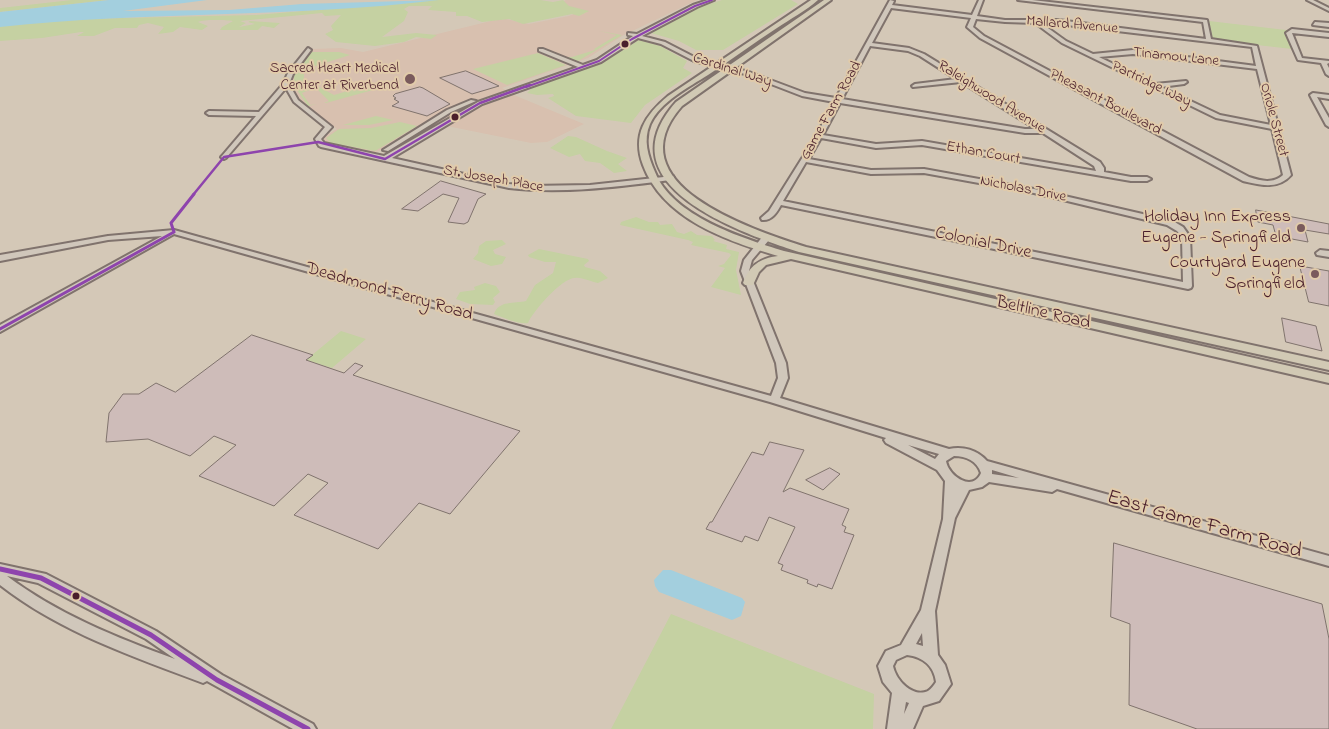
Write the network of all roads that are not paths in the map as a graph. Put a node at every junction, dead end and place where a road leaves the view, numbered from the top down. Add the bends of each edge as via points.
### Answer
1 (702, 0) edge
2 (712, 0) edge
3 (815, 0) edge
4 (826, 0) edge
5 (893, 0) edge
6 (982, 0) edge
7 (1020, 0) edge
8 (1309, 0) edge
9 (890, 6) junction
10 (1308, 7) dead end
11 (1322, 7) junction
12 (1329, 10) edge
13 (974, 17) junction
14 (1035, 21) junction
15 (1315, 24) dead end
16 (1329, 25) edge
17 (636, 34) junction
18 (1329, 35) edge
19 (1208, 40) junction
20 (869, 44) junction
21 (1254, 46) joint
22 (308, 50) dead end
23 (541, 50) dead end
24 (1092, 56) junction
25 (1326, 62) edge
26 (719, 64) junction
27 (581, 66) junction
28 (733, 67) junction
29 (1260, 68) junction
30 (1329, 74) edge
31 (962, 80) junction
32 (1184, 82) dead end
33 (286, 84) junction
34 (915, 86) dead end
35 (1154, 86) junction
36 (1329, 97) edge
37 (837, 100) junction
38 (209, 113) dead end
39 (259, 114) junction
40 (1329, 125) edge
41 (1275, 128) junction
42 (1043, 131) junction
43 (819, 136) junction
44 (372, 156) junction
45 (224, 157) dead end
46 (386, 159) junction
47 (805, 160) junction
48 (1100, 174) junction
49 (670, 178) junction
50 (1147, 179) dead end
51 (652, 180) junction
52 (1271, 184) joint
53 (779, 202) junction
54 (765, 218) dead end
55 (174, 232) junction
56 (761, 242) junction
57 (0, 258) edge
58 (802, 259) junction
59 (749, 283) junction
60 (1188, 286) joint
61 (0, 329) edge
62 (1329, 366) edge
63 (1329, 379) edge
64 (774, 400) junction
65 (862, 426) junction
66 (948, 453) junction
67 (984, 464) junction
68 (940, 467) junction
69 (987, 477) junction
70 (951, 480) junction
71 (966, 485) junction
72 (1078, 491) junction
73 (949, 519) junction
74 (1329, 561) edge
75 (0, 568) edge
76 (0, 578) edge
77 (928, 611) junction
78 (906, 649) junction
79 (931, 657) junction
80 (217, 680) junction
81 (899, 694) junction
82 (918, 701) junction
83 (308, 729) edge
84 (895, 729) edge
85 (905, 729) edge

1 - 17 street
2 - 17 street
3 - 26 main road
4 - 28 main road
5 - 9 street, Game Farm Road
6 - 13 street
7 - 19 street via 1205,21
8 - 11 street
9 - 13 street, Mallard Avenue
9 - 20 street, Game Farm Road
10 - 11 street
11 - 12 street
13 - 14 street, Mallard Avenue
13 - 52 street, Pheasant Boulevard via 970,27 982,37 1246,179
14 - 19 street, Mallard Avenue
14 - 24 street, Partridge Way via 1064,42
15 - 16 street
17 - 26 street, Cardinal Way via 685,56
17 - 27 street
18 - 25 street via 1289,33 1300,59
19 - 21 street, Mallard Avenue
20 - 31 street, Raleighwood Avenue via 916,52
20 - 37 street, Game Farm Road
21 - 29 street, Oriole Street
22 - 33 street
23 - 27 street
24 - 29 street, Tinamou Lane via 1133,52
24 - 35 street, Partridge Way
25 - 30 street
26 - 28 street, Cardinal Way
26 - 51 main road via 675,94 650,117 642,147
27 - 44 street via 458,106
27 - 46 street via 480,103
28 - 37 street, Cardinal Way via 804,95
28 - 49 main road via 679,104 666,119 658,136 658,151
29 - 41 street, Oriole Street
31 - 34 street
31 - 42 street, Raleighwood Avenue
32 - 35 street
33 - 39 street
33 - 44 street, St. Joseph Place via 296,101 329,127 318,142
35 - 41 street, Partridge Way via 1218,117
36 - 40 street via 1313,95 1320,114 1326,117
37 - 42 street, Cardinal Way via 1025,131
37 - 43 street, Game Farm Road
38 - 39 street
39 - 45 street
41 - 52 street, Oriole Street via 1287,175 1278,183
42 - 48 street, Raleighwood Avenue via 1097,164
43 - 47 street, Game Farm Road
43 - 48 street, Ethan Court via 876,146 922,143
44 - 46 street, St. Joseph Place
46 - 51 street, St. Joseph Place via 534,190 563,191
47 - 53 street, Game Farm Road
47 - 60 street, Nicholas Drive via 871,172 924,171 1034,191 1170,223 1186,237
48 - 50 street, Ethan Court
49 - 51 street, St. Joseph Place
49 - 56 main road via 695,203
51 - 56 main road via 668,198 698,220
53 - 54 street, Game Farm Road
53 - 60 street, Colonial Drive
55 - 57 street, Deadmond Ferry Road via 108,238
55 - 61 street
55 - 64 street, Deadmond Ferry Road
56 - 58 main road, Beltline Road
56 - 59 street via 748,260 745,271
56 - 62 main road, Beltline Road
58 - 59 main road via 766,260 752,272
58 - 63 main road, Beltline Road
59 - 64 street via 781,363 782,378
64 - 65 street, Deadmond Ferry Road
65 - 66 street
65 - 68 street
66 - 67 street via 967,453
66 - 68 street
67 - 69 street
67 - 72 street, East Game Farm Road
68 - 70 street
69 - 71 street via 979,484
69 - 72 street, East Game Farm Road
70 - 71 street
70 - 73 street
71 - 73 street
72 - 74 street, East Game Farm Road
73 - 77 street
75 - 80 street via 40,578 142,630
76 - 80 street via 18,593 71,621 134,650
77 - 78 street
77 - 79 street
78 - 79 street
78 - 81 street via 892,654 885,666 888,681
79 - 82 street via 940,668 944,684 936,696
80 - 83 street
81 - 82 street
81 - 84 street
82 - 85 street

